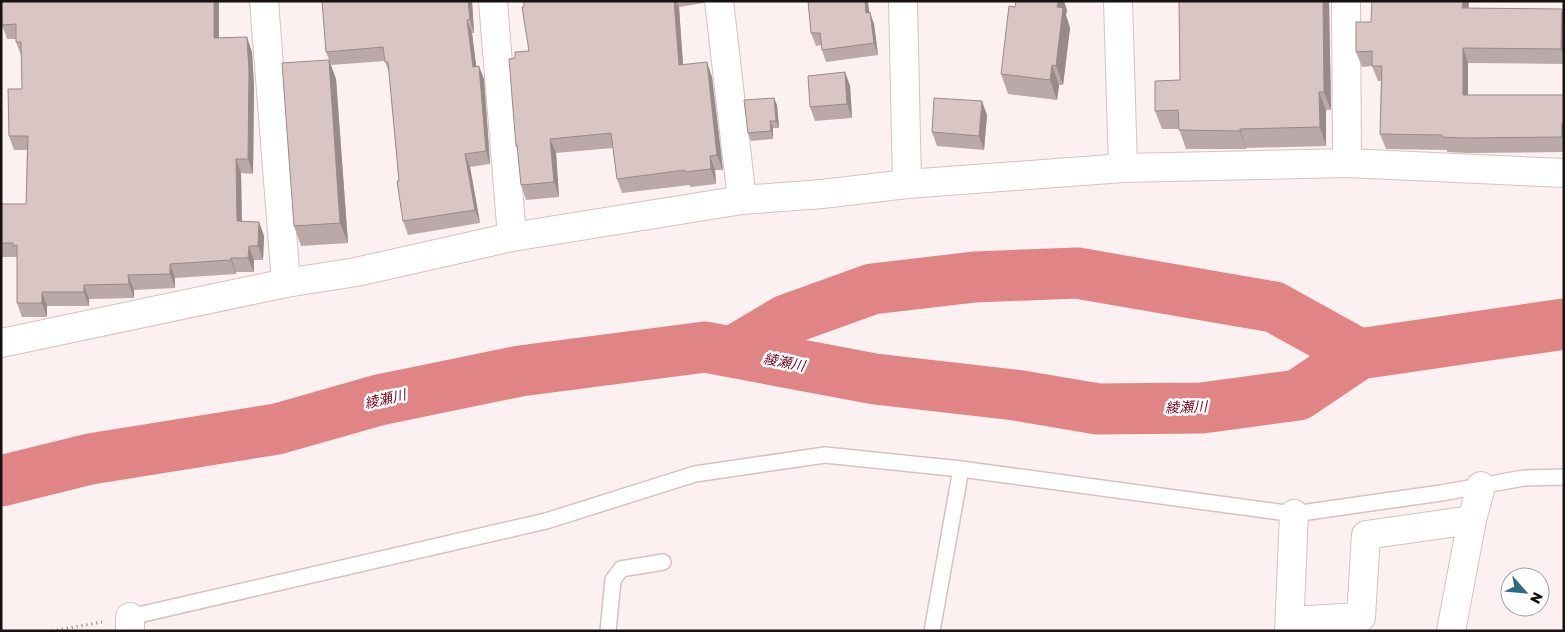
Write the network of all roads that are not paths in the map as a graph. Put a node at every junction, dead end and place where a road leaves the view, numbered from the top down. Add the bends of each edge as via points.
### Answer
1 (264, 1) edge
2 (493, 1) edge
3 (719, 1) edge
4 (903, 1) edge
5 (1118, 1) edge
6 (1346, 1) edge
7 (1347, 163) junction
8 (1123, 168) junction
9 (1564, 173) edge
10 (906, 184) junction
11 (742, 200) junction
12 (512, 238) junction
13 (286, 283) junction
14 (1, 343) edge
15 (961, 469) junction
16 (1564, 477) edge
17 (1481, 486) junction
18 (1294, 514) junction
19 (1472, 520) junction
20 (663, 562) dead end
21 (130, 624) edge
22 (1289, 626) edge
23 (608, 631) edge
24 (932, 631) edge
25 (1451, 631) edge

1 - 13 street
2 - 12 street
3 - 11 street
4 - 10 street
5 - 8 street
6 - 7 street
7 - 8 street
7 - 9 street
8 - 10 street
10 - 11 street
11 - 12 street
12 - 13 street via 356,272
13 - 14 street
15 - 18 lane
15 - 21 lane via 825,456 695,474 546,522
15 - 24 lane
16 - 17 lane via 1524,478
17 - 18 lane
17 - 19 street
18 - 22 street
19 - 22 street via 1366,535 1361,618
19 - 25 street
20 - 23 lane via 621,569 613,580

